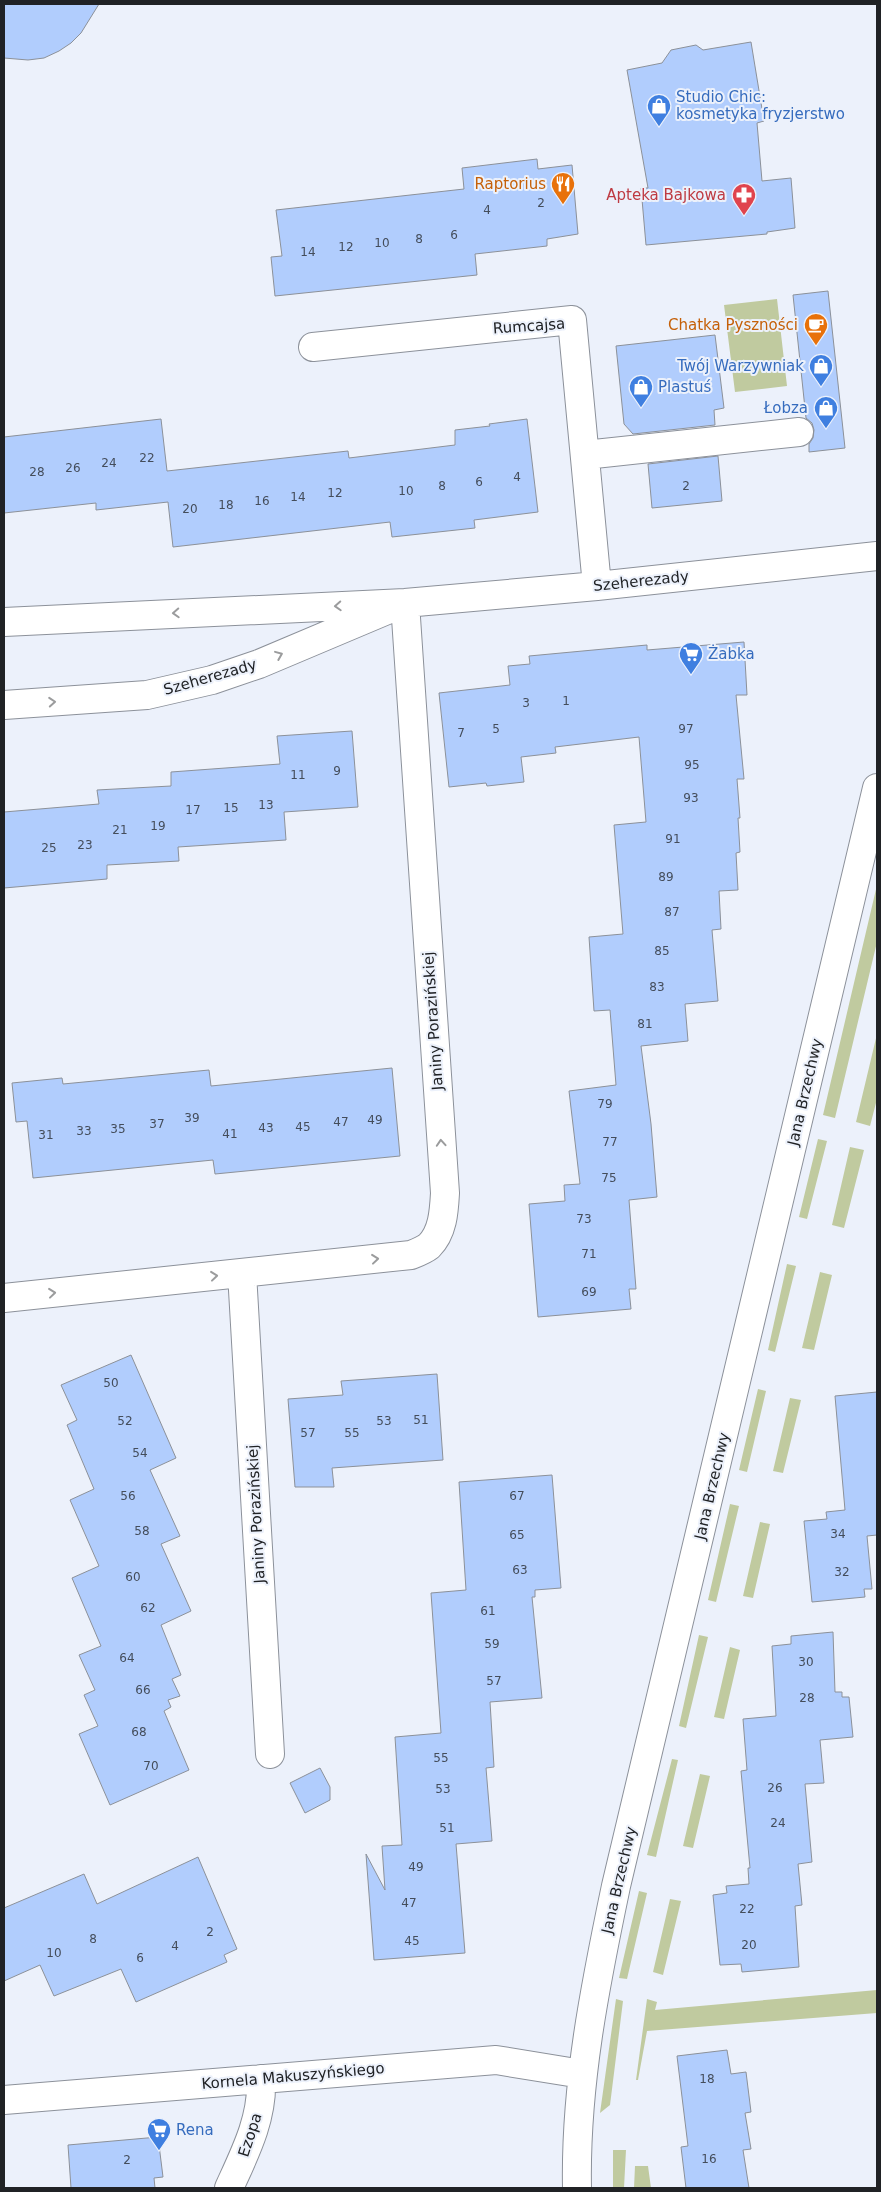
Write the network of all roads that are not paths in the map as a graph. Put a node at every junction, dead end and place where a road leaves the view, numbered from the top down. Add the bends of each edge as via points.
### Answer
1 (313, 347) dead end
2 (799, 432) dead end
3 (585, 455) junction
4 (877, 556) edge
5 (597, 586) junction
6 (404, 603) junction
7 (4, 622) edge
8 (4, 705) edge
9 (877, 788) edge
10 (242, 1273) junction
11 (4, 1298) edge
12 (270, 1754) dead end
13 (582, 2074) junction
14 (261, 2079) junction
15 (4, 2100) edge
16 (229, 2188) edge
17 (577, 2188) edge

1 - 3 street, Rumcajsa via 572,320
2 - 3 street
3 - 5 street, Rumcajsa
4 - 5 street, Szeherezady
5 - 6 street, Szeherezady
6 -> 7 street, Szeherezady
8 -> 6 street, Szeherezady via 147,695 212,680
10 -> 6 street, Janiny Porazińskiej via 411,1255 428,1246 444,1216
9 - 13 street, Jana Brzechwy via 616,1886 595,1986
11 -> 10 street, Janiny Porazińskiej
10 - 12 street, Janiny Porazińskiej
13 - 14 street, Kornela Makuszyńskiego via 496,2060
13 - 17 street, Jana Brzechwy
14 - 15 street, Kornela Makuszyńskiego
14 - 16 street, Ezopa via 262,2095 251,2140

